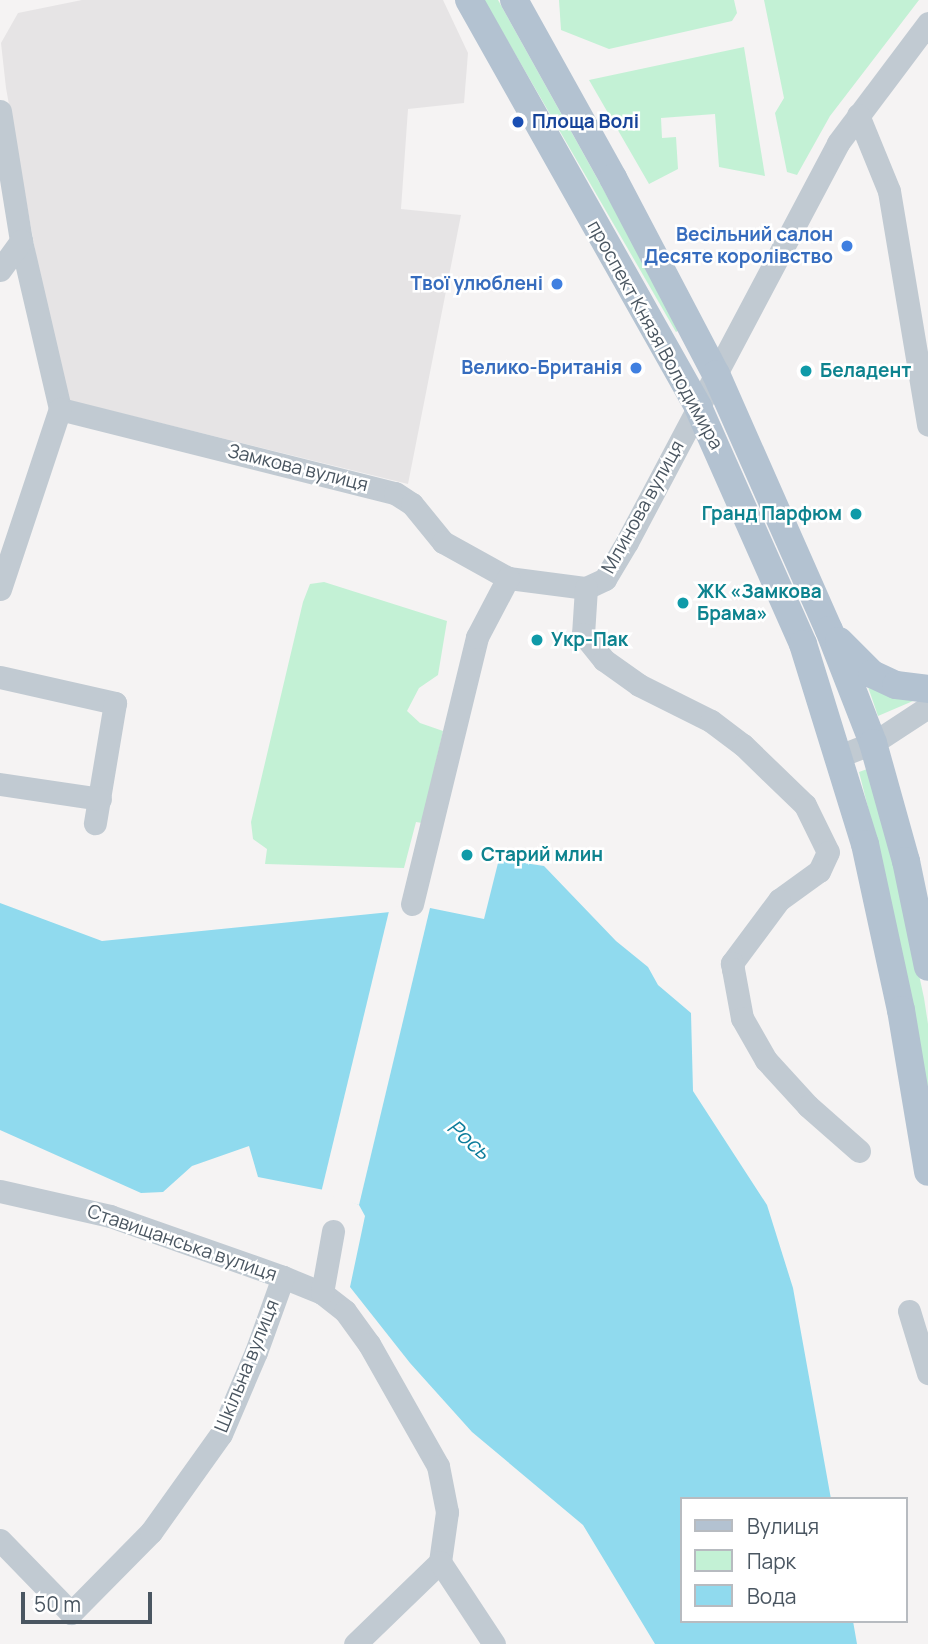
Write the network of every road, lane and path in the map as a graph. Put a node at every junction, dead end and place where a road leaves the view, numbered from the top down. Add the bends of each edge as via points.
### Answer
1 (469, 0) edge
2 (513, 0) edge
3 (928, 23) edge
4 (0, 111) edge
5 (859, 115) junction
6 (10, 244) edge
7 (0, 270) edge
8 (716, 374) junction
9 (698, 407) junction
10 (60, 409) junction
11 (928, 425) edge
12 (508, 578) junction
13 (586, 588) junction
14 (0, 589) edge
15 (830, 630) junction
16 (0, 677) edge
17 (928, 689) edge
18 (928, 707) edge
19 (873, 743) junction
20 (839, 756) junction
21 (0, 784) edge
22 (100, 799) junction
23 (95, 823) dead end
24 (412, 904) dead end
25 (928, 967) edge
26 (859, 1151) dead end
27 (928, 1172) edge
28 (0, 1191) edge
29 (333, 1231) dead end
30 (283, 1277) junction
31 (321, 1293) junction
32 (909, 1311) dead end
33 (928, 1373) edge
34 (0, 1540) edge
35 (440, 1562) junction
36 (355, 1644) edge
37 (494, 1644) edge

1 - 9 main road, проспект Князя Володимира
2 - 8 main road, проспект Князя Володимира
3 - 5 street, Млинова вулиця
4 - 6 street
5 - 8 street, Млинова вулиця via 838,143
5 - 11 street via 889,191
6 - 7 street
6 - 10 street
8 - 9 street, Млинова вулиця
8 - 15 main road, проспект Князя Володимира
9 - 13 street, Млинова вулиця via 605,579
9 - 20 main road, проспект Князя Володимира via 803,643
10 - 12 street, Замкова вулиця via 395,493 412,503 443,542
10 - 14 street
12 - 13 street, Млинова вулиця
12 - 24 street via 473,649
13 - 26 street via 583,635 604,660 743,744 805,805 828,852 820,871 779,900 732,963 742,1018 766,1060 808,1106
15 - 17 main road via 872,674 896,685
15 - 19 main road, проспект Князя Володимира
16 - 22 street via 115,704
18 - 19 street
19 - 20 street
19 - 25 main road, проспект Князя Володимира via 906,861
20 - 27 main road, проспект Князя Володимира via 877,896
21 - 22 street
22 - 23 street
28 - 30 street, Ставищанська вулиця via 110,1216
29 - 31 street
30 - 31 street, Ставищанська вулиця
30 - 34 street, Шкільна вулиця via 221,1434 151,1532 71,1613
31 - 35 street, Ставищанська вулиця via 345,1311 369,1344 438,1466 447,1512
32 - 33 street
35 - 36 street
35 - 37 street

